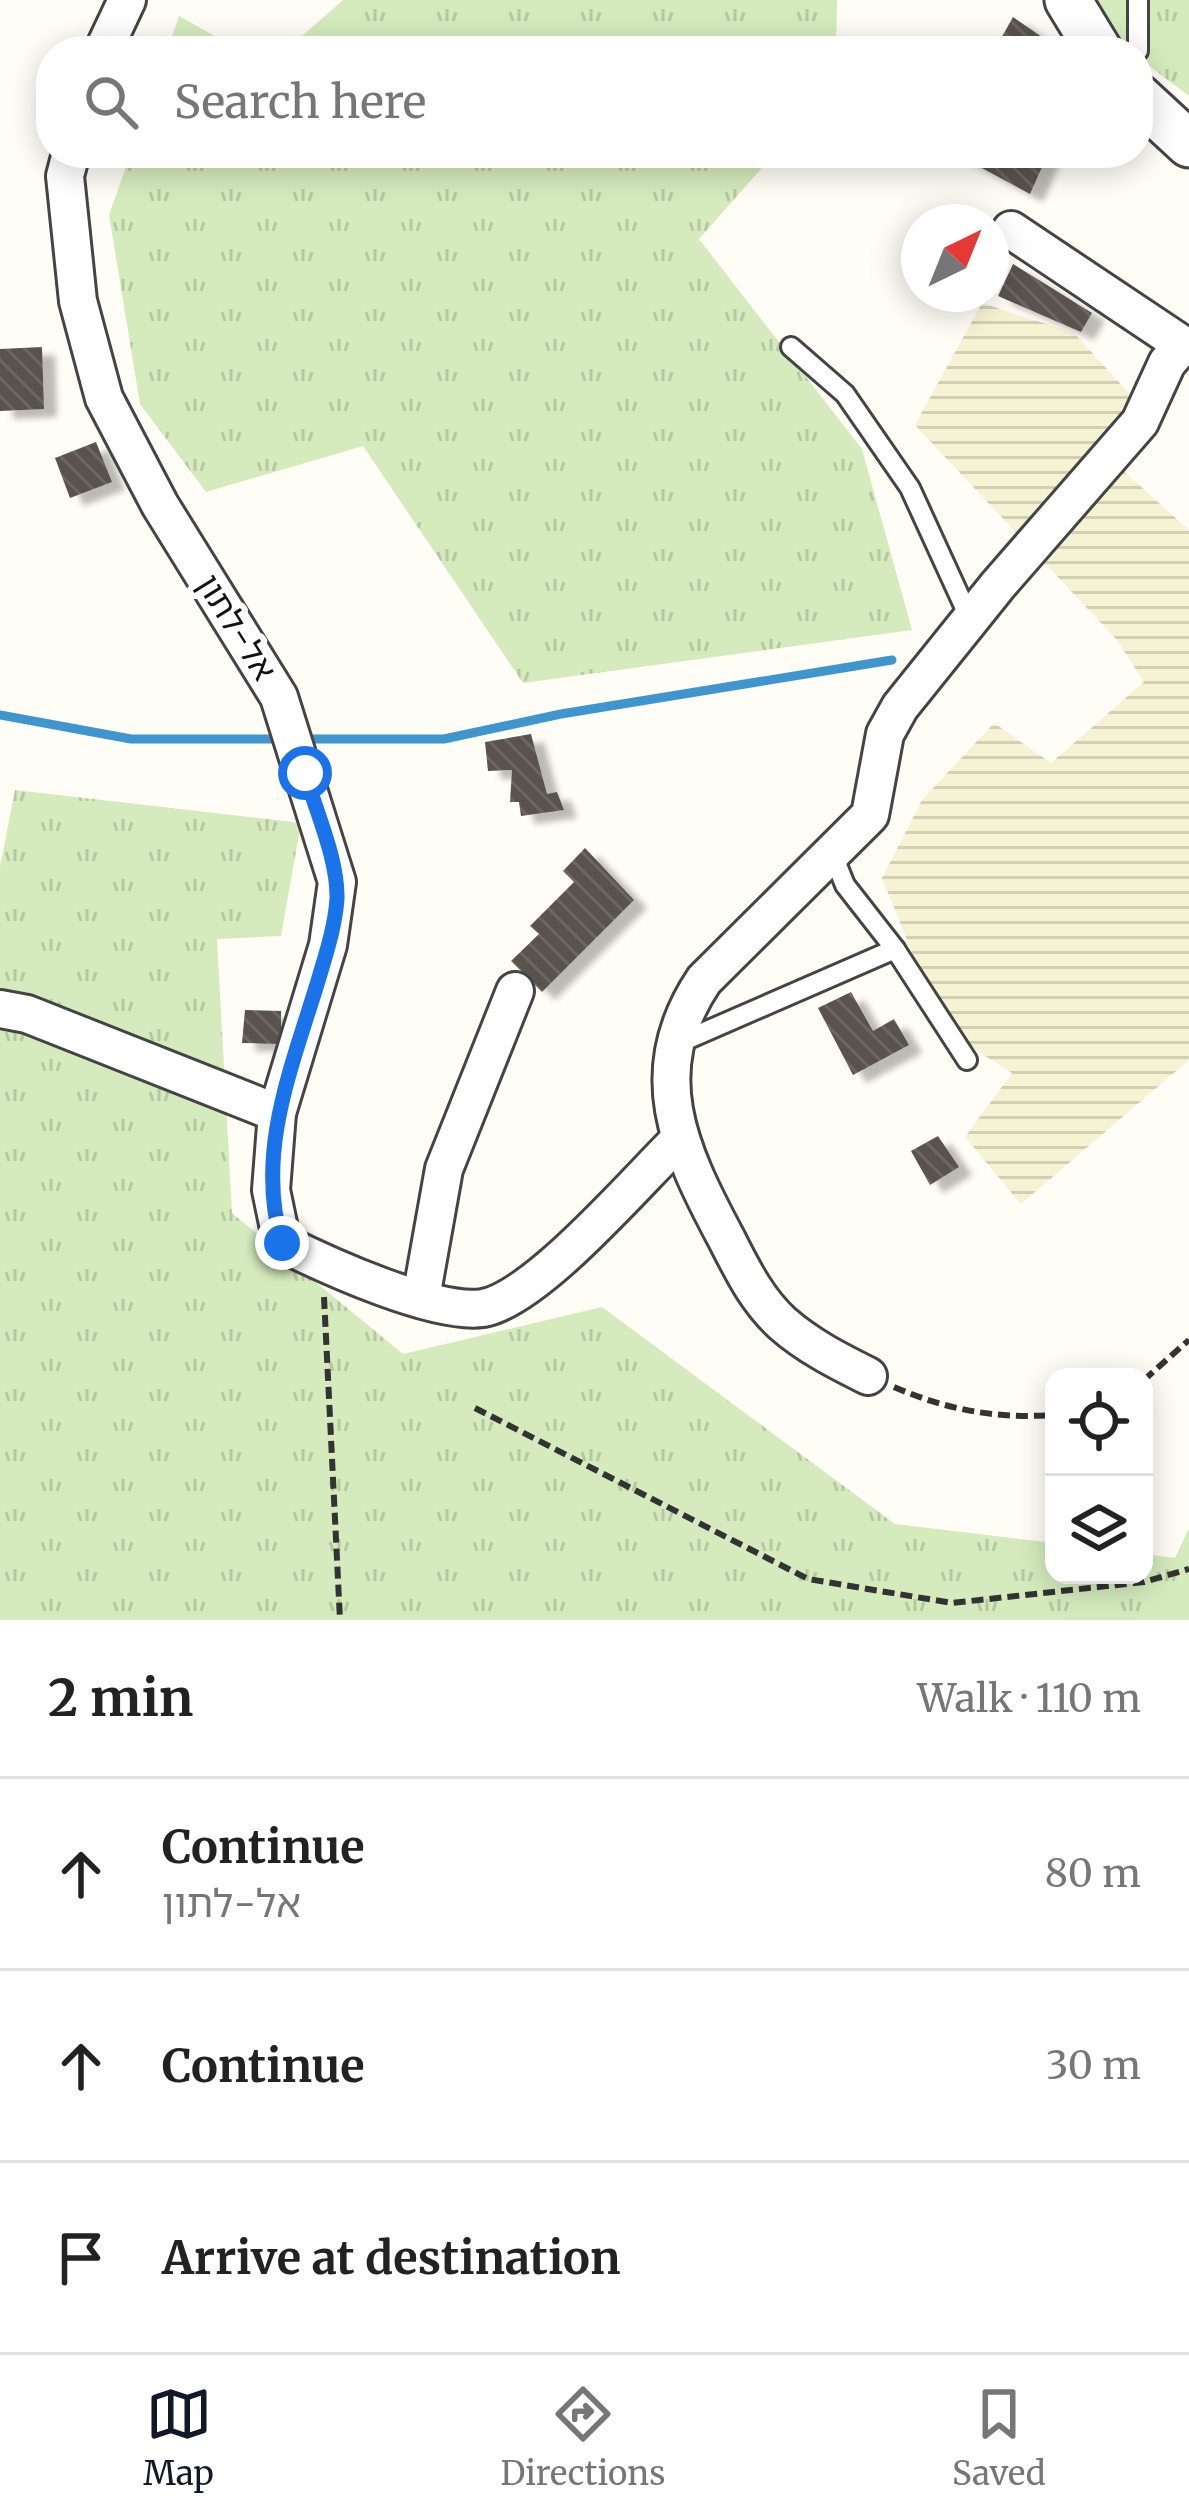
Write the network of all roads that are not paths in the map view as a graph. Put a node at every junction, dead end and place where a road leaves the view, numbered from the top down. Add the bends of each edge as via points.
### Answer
1 (1068, 0) edge
2 (1138, 0) edge
3 (118, 4) edge
4 (108, 36) edge
5 (1090, 36) edge
6 (1138, 36) edge
7 (1153, 111) edge
8 (1189, 144) edge
9 (67, 168) edge
10 (1011, 230) dead end
11 (790, 347) dead end
12 (970, 620) junction
13 (832, 855) junction
14 (895, 950) junction
15 (515, 991) dead end
16 (0, 1009) edge
17 (674, 1045) junction
18 (967, 1060) dead end
19 (277, 1113) junction
20 (678, 1141) junction
21 (421, 1298) junction
22 (868, 1376) road end

1 - 5 street
2 - 6 lane
3 - 4 street
7 - 8 street
9 - 19 street, אל-לתון via 78,301 104,398 279,697 337,882 328,945
10 - 12 street via 1183,345 1140,422
11 - 12 lane via 845,394 910,488
12 - 13 street via 900,706 885,734 870,815
13 - 14 lane
13 - 17 street via 704,980
14 - 17 lane
14 - 18 lane
15 - 21 street via 444,1169
16 - 19 street
17 - 20 street
19 - 21 street, אל-לתון via 271,1190 282,1243
20 - 21 street via 531,1285 484,1308
20 - 22 street via 755,1293 818,1350

